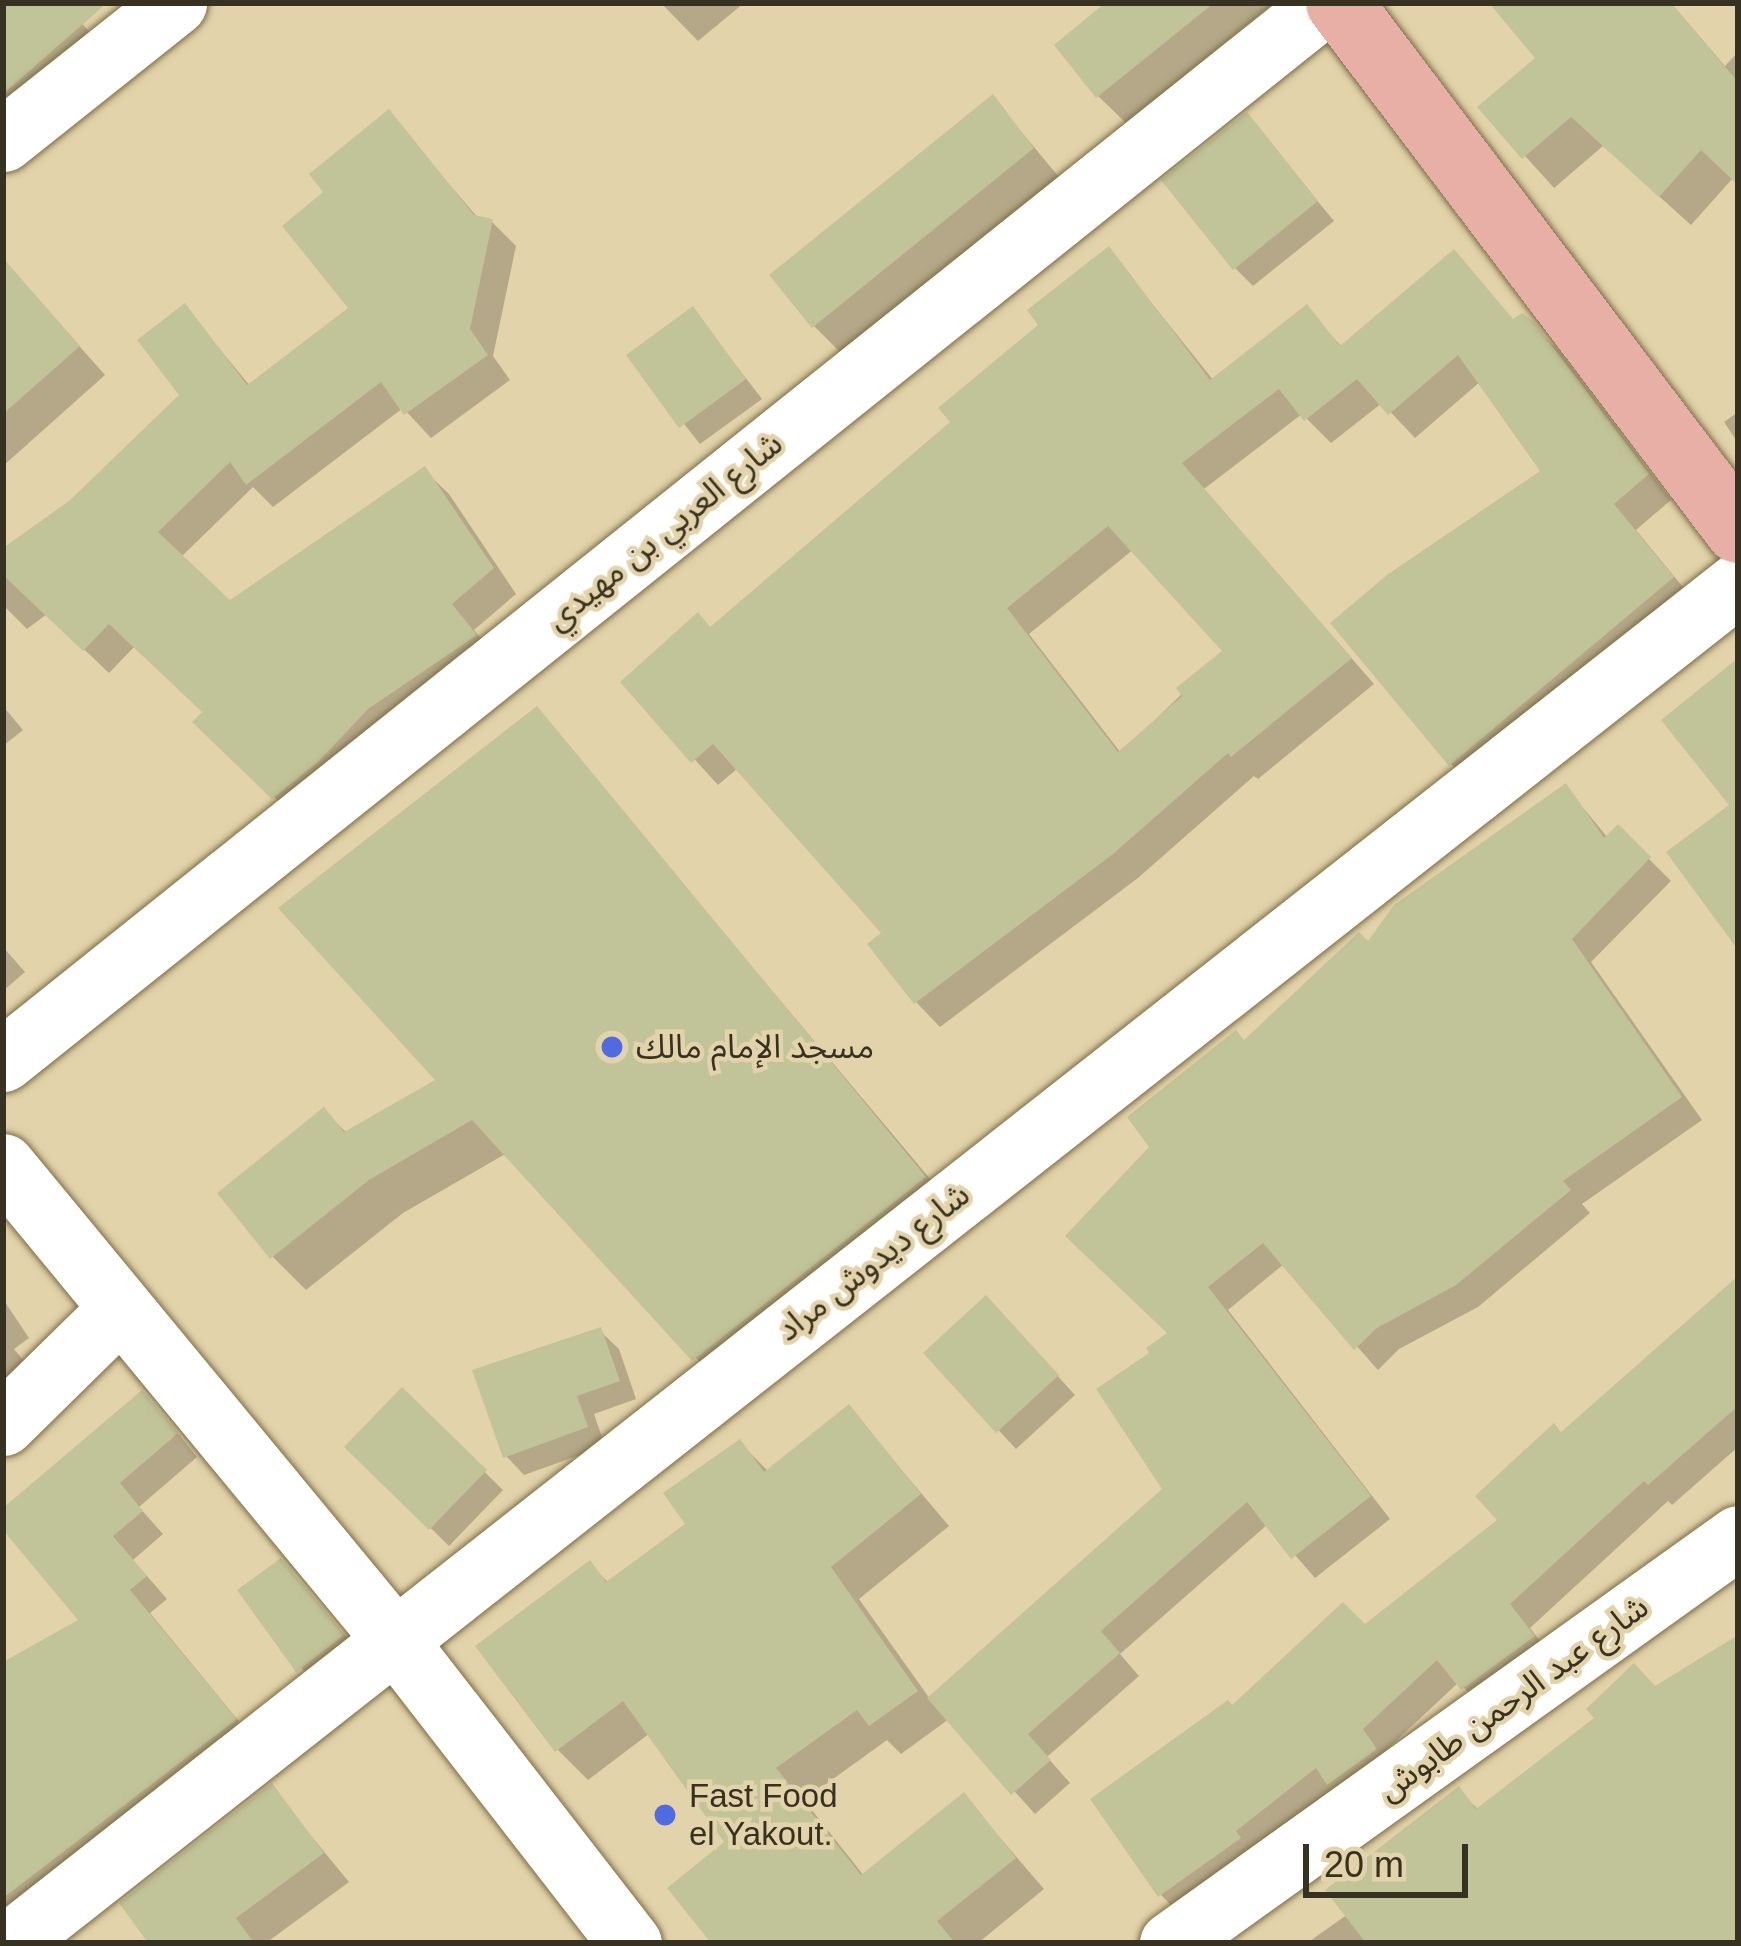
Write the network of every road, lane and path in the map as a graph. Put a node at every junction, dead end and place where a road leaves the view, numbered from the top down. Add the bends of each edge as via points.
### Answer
1 (176, 3) edge
2 (1325, 3) edge
3 (1339, 3) edge
4 (3, 140) edge
5 (1738, 530) edge
6 (1738, 584) edge
7 (3, 1060) edge
8 (3, 1165) edge
9 (121, 1308) junction
10 (3, 1424) edge
11 (1738, 1538) edge
12 (394, 1639) junction
13 (10, 1943) edge
14 (629, 1943) edge
15 (1171, 1943) edge

1 - 4 street
2 - 7 street, شارع العربي بن مهيدي
3 - 5 main road
6 - 12 street, شارع ديدوش مراد
8 - 9 street
9 - 10 street
9 - 12 street
11 - 15 street, شارع عبد الرحمن طابوش
12 - 13 street, شارع ديدوش مراد
12 - 14 street

